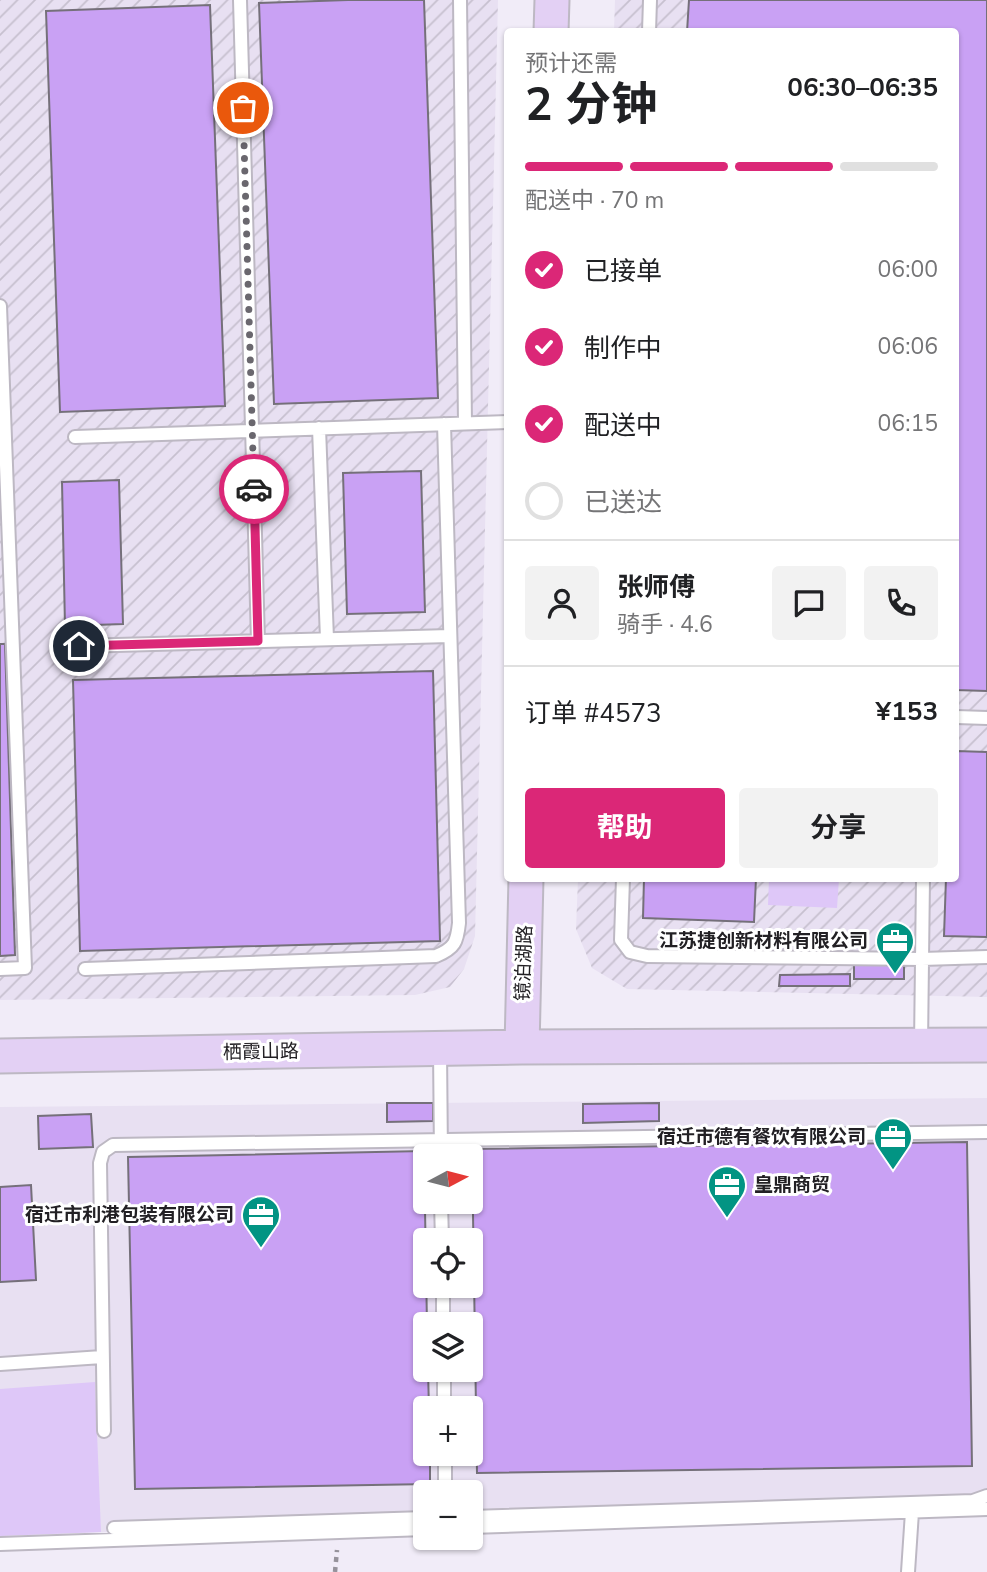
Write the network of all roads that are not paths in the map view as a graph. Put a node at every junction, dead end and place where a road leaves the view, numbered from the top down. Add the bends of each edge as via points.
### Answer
1 (240, 0) edge
2 (460, 0) edge
3 (552, 0) edge
4 (650, 0) edge
5 (551, 28) edge
6 (649, 28) edge
7 (0, 298) edge
8 (0, 306) edge
9 (504, 422) edge
10 (465, 423) junction
11 (444, 424) junction
12 (319, 428) junction
13 (252, 431) junction
14 (75, 437) dead end
15 (6, 620) edge
16 (450, 636) junction
17 (327, 639) junction
18 (258, 641) junction
19 (79, 646) dead end
20 (959, 717) edge
21 (987, 718) edge
22 (526, 882) edge
23 (623, 882) edge
24 (923, 882) edge
25 (987, 957) edge
26 (922, 959) junction
27 (0, 969) edge
28 (85, 969) dead end
29 (987, 1045) edge
30 (921, 1046) junction
31 (522, 1047) junction
32 (440, 1048) junction
33 (0, 1056) edge
34 (987, 1132) edge
35 (440, 1139) junction
36 (440, 1144) edge
37 (102, 1357) junction
38 (0, 1364) edge
39 (104, 1431) dead end
40 (987, 1496) edge
41 (987, 1509) edge
42 (912, 1512) junction
43 (483, 1517) edge
44 (413, 1518) edge
45 (483, 1527) edge
46 (114, 1528) dead end
47 (413, 1529) edge
48 (0, 1544) edge
49 (908, 1572) edge

1 - 13 lane
2 - 10 lane
3 - 5 street
4 - 6 lane
7 - 8 lane
8 - 15 lane
9 - 10 lane
10 - 11 lane
11 - 12 lane
11 - 16 lane
12 - 13 lane
12 - 17 lane
13 - 14 lane
13 - 18 lane
15 - 27 lane via 25,968
16 - 17 lane
16 - 28 lane via 459,923 458,939 449,951 422,957
17 - 18 lane
18 - 19 lane
20 - 21 lane
22 - 31 street, 镜泊湖路
23 - 26 lane via 621,940 630,952 646,956
24 - 26 lane
25 - 26 lane
26 - 30 lane
29 - 30 street, 栖霞山路
30 - 31 street, 栖霞山路
31 - 32 street, 栖霞山路
32 - 33 street, 栖霞山路
32 - 35 lane
34 - 35 lane
35 - 36 lane
35 - 37 lane via 113,1145 103,1152 100,1163
37 - 38 lane
37 - 39 lane
40 - 43 lane via 973,1501
41 - 42 lane
42 - 45 lane
42 - 49 lane
44 - 46 lane
47 - 48 lane

